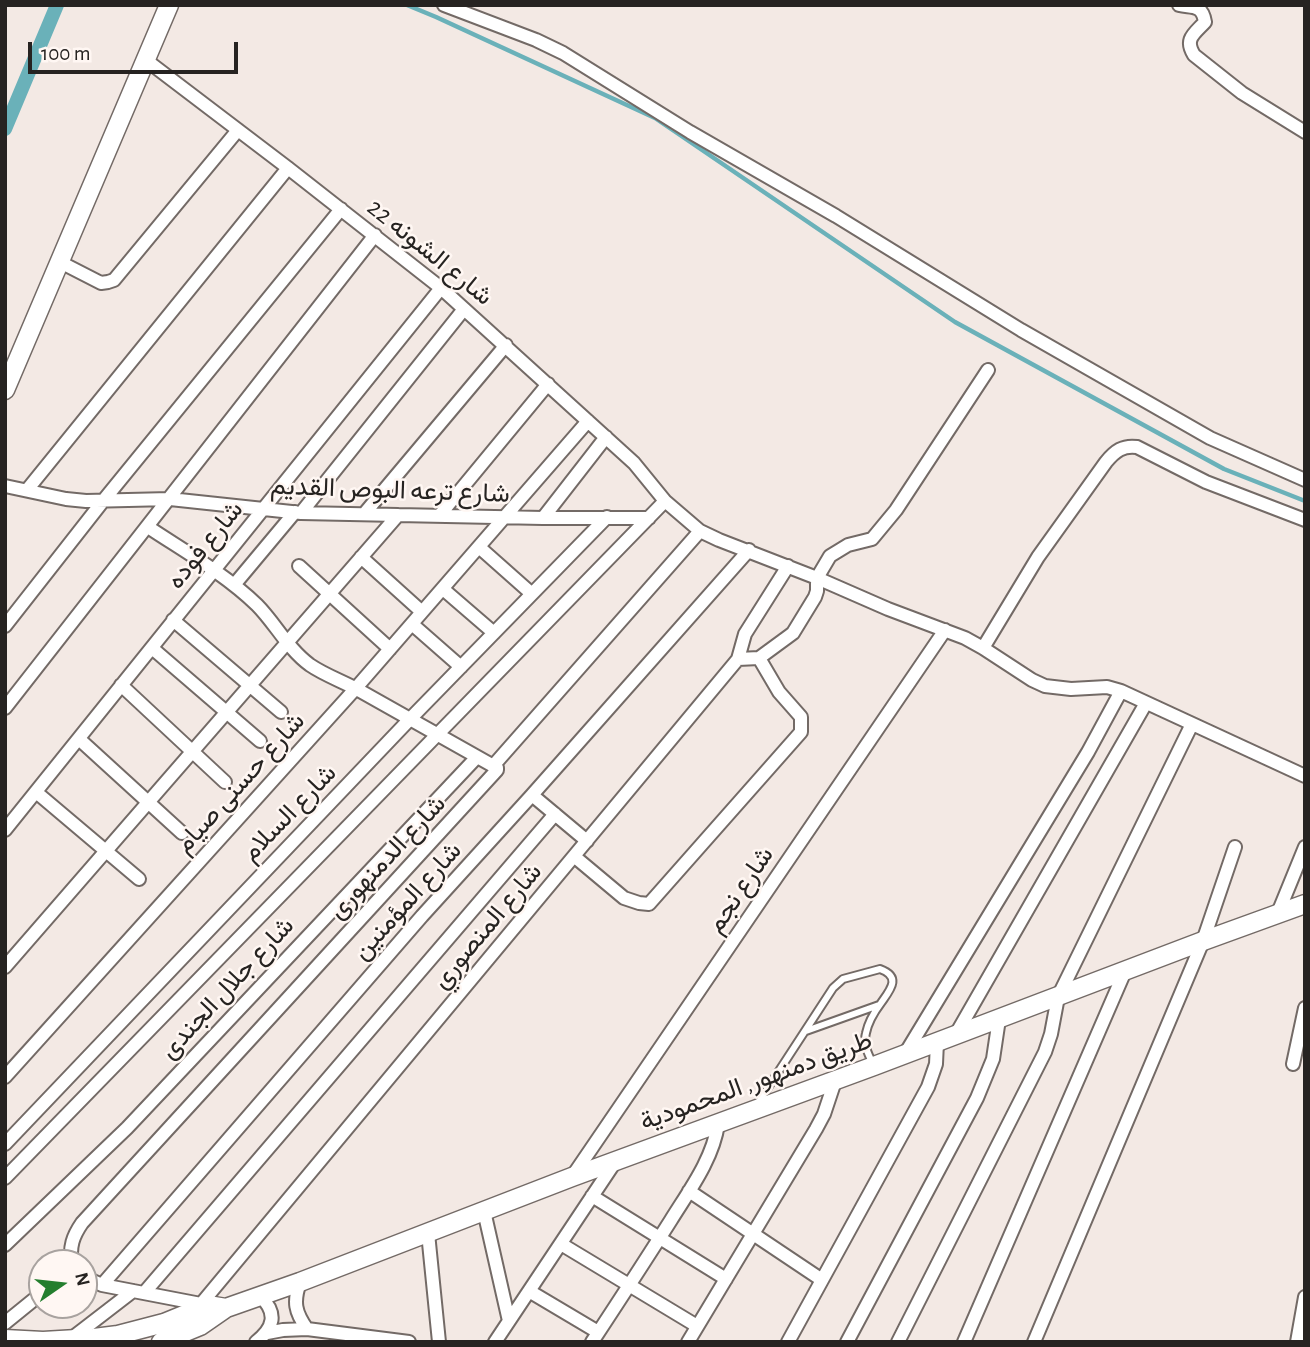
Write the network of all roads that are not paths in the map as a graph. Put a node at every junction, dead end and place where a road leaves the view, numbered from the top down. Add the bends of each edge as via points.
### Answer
1 (169, 5) edge
2 (444, 5) edge
3 (1179, 5) edge
4 (1203, 7) edge
5 (146, 60) junction
6 (238, 130) junction
7 (1305, 132) edge
8 (288, 168) junction
9 (341, 209) junction
10 (375, 235) junction
11 (60, 262) junction
12 (441, 288) junction
13 (464, 309) junction
14 (506, 345) junction
15 (988, 370) dead end
16 (548, 384) junction
17 (5, 390) edge
18 (588, 421) junction
19 (606, 437) junction
20 (1305, 480) edge
21 (5, 486) edge
22 (27, 490) junction
23 (170, 499) junction
24 (103, 501) junction
25 (665, 501) junction
26 (264, 508) junction
27 (298, 513) junction
28 (364, 514) junction
29 (398, 515) junction
30 (439, 516) junction
31 (506, 517) junction
32 (542, 517) junction
33 (607, 517) junction
34 (649, 518) junction
35 (1305, 520) edge
36 (148, 527) junction
37 (700, 531) junction
38 (479, 547) junction
39 (749, 550) junction
40 (361, 557) junction
41 (299, 566) dead end
42 (788, 566) junction
43 (213, 571) junction
44 (817, 578) junction
45 (234, 585) junction
46 (443, 589) junction
47 (329, 593) junction
48 (532, 594) junction
49 (422, 612) junction
50 (173, 621) junction
51 (412, 624) junction
52 (5, 626) edge
53 (945, 629) junction
54 (494, 633) junction
55 (288, 641) junction
56 (152, 648) junction
57 (984, 648) junction
58 (390, 649) junction
59 (760, 658) junction
60 (738, 659) junction
61 (461, 667) junction
62 (121, 685) junction
63 (250, 686) junction
64 (356, 688) junction
65 (1121, 691) junction
66 (1146, 703) junction
67 (5, 708) edge
68 (227, 712) junction
69 (281, 712) dead end
70 (410, 719) junction
71 (1192, 724) junction
72 (437, 735) junction
73 (79, 739) junction
74 (260, 741) dead end
75 (192, 752) junction
76 (477, 757) junction
77 (495, 767) junction
78 (1305, 776) edge
79 (225, 782) dead end
80 (36, 792) junction
81 (532, 795) junction
82 (148, 802) junction
83 (555, 814) junction
84 (5, 830) edge
85 (182, 833) dead end
86 (587, 841) junction
87 (1235, 847) dead end
88 (1305, 847) edge
89 (106, 851) junction
90 (575, 857) junction
91 (139, 879) dead end
92 (1305, 904) edge
93 (1278, 913) junction
94 (1203, 941) junction
95 (5, 967) edge
96 (1125, 971) junction
97 (1058, 997) junction
98 (879, 1005) junction
99 (1305, 1008) edge
100 (999, 1019) junction
101 (806, 1031) junction
102 (955, 1036) junction
103 (937, 1042) junction
104 (905, 1055) junction
105 (1293, 1064) dead end
106 (874, 1066) junction
107 (5, 1077) edge
108 (835, 1081) junction
109 (753, 1111) junction
110 (718, 1124) junction
111 (5, 1144) edge
112 (615, 1161) junction
113 (572, 1177) junction
114 (5, 1178) edge
115 (689, 1191) junction
116 (592, 1196) junction
117 (484, 1211) junction
118 (428, 1233) junction
119 (753, 1234) junction
120 (659, 1238) junction
121 (561, 1244) junction
122 (5, 1245) edge
123 (71, 1249) edge
124 (726, 1279) junction
125 (822, 1280) junction
126 (300, 1282) junction
127 (98, 1283) edge
128 (102, 1285) junction
129 (630, 1285) junction
130 (529, 1291) junction
131 (138, 1292) junction
132 (260, 1296) junction
133 (1305, 1297) edge
134 (28, 1304) edge
135 (212, 1306) junction
136 (509, 1321) junction
137 (5, 1323) edge
138 (698, 1326) junction
139 (307, 1329) junction
140 (267, 1333) junction
141 (188, 1336) edge
142 (595, 1337) edge
143 (5, 1339) edge
144 (71, 1340) junction
145 (389, 1340) edge
146 (161, 1342) edge
147 (256, 1342) edge
148 (409, 1342) edge
149 (439, 1342) edge
150 (495, 1342) edge
151 (688, 1342) edge
152 (788, 1342) edge
153 (847, 1342) edge
154 (898, 1342) edge
155 (964, 1342) edge
156 (1034, 1342) edge
157 (1297, 1342) edge

1 - 5 main road
2 - 20 street via 563,52 1033,337 1210,438
3 - 4 street
4 - 7 street via 1205,22 1189,40 1194,55 1242,93
5 - 6 street, شارع الشونه 22
5 - 11 main road
6 - 8 street, شارع الشونه 22
6 - 11 street via 114,279 101,283
8 - 9 street, شارع الشونه 22
8 - 22 street
9 - 10 street, شارع الشونه 22
9 - 24 street
10 - 12 street, شارع الشونه 22
10 - 23 street
11 - 17 main road
12 - 13 street, شارع الشونه 22
12 - 26 street, شارع فوده
13 - 14 street, شارع الشونه 22
13 - 27 street, شارع فوده
14 - 16 street, شارع الشونه 22
14 - 28 street
15 - 44 street via 896,510 872,539 830,556
16 - 18 street, شارع الشونه 22
16 - 30 street
18 - 19 street, شارع الشونه 22
18 - 31 street, شارع حسنى صيام
19 - 25 street, شارع الشونه 22
19 - 32 street
21 - 22 street, شارع ترعه البوص القديم
22 - 24 street, شارع ترعه البوص القديم
23 - 24 street, شارع ترعه البوص القديم
23 - 26 street, شارع ترعه البوص القديم
23 - 36 street
24 - 52 street
25 - 34 street
25 - 37 street, شارع الشونه 22
26 - 27 street, شارع ترعه البوص القديم
26 - 43 street, شارع فوده
27 - 28 street, شارع ترعه البوص القديم
27 - 45 street, شارع فوده
28 - 29 street, شارع ترعه البوص القديم
29 - 30 street, شارع ترعه البوص القديم
29 - 40 street
30 - 31 street, شارع ترعه البوص القديم
31 - 32 street, شارع ترعه البوص القديم
31 - 38 street, شارع حسنى صيام
32 - 33 street, شارع ترعه البوص القديم
33 - 34 street, شارع ترعه البوص القديم
33 - 48 street, شارع السلام
34 - 72 street
35 - 57 street via 1129,446 1115,452 1091,483 1038,557
36 - 43 street
36 - 67 street
37 - 39 street, شارع الشونه 22
37 - 77 street, شارع الدمنهورى
38 - 46 street, شارع حسنى صيام
38 - 48 street
39 - 42 street, شارع الشونه 22
39 - 81 street, شارع المؤمنين
40 - 47 street
40 - 49 street
41 - 47 street
42 - 44 street, شارع الشونه 22
42 - 60 street, شارع المنصوري via 745,634
43 - 45 street
43 - 50 street, شارع فوده
44 - 53 street, شارع الشونه 22
44 - 59 street via 815,597 793,633
45 - 55 street
46 - 49 street, شارع حسنى صيام
46 - 54 street
47 - 55 street
47 - 58 street
48 - 54 street, شارع السلام
49 - 51 street, شارع حسنى صيام
50 - 56 street, شارع فوده
50 - 63 street
51 - 58 street, شارع حسنى صيام
51 - 61 street
53 - 57 street, شارع الشونه 22
53 - 113 street, شارع نجم
54 - 61 street, شارع السلام
55 - 63 street
55 - 64 street via 313,667
56 - 62 street, شارع فوده
56 - 68 street
57 - 65 street, شارع الشونه 22 via 1045,686
58 - 64 street, شارع حسنى صيام
59 - 60 street
59 - 90 street via 779,692 801,717 802,732 649,904 624,898
60 - 86 street, شارع المنصوري
61 - 70 street, شارع السلام
62 - 73 street, شارع فوده
62 - 75 street
63 - 68 street
63 - 69 street
64 - 70 street
64 - 107 street, شارع حسنى صيام
65 - 66 street
65 - 104 street
66 - 71 street
66 - 102 street
68 - 74 street
68 - 75 street
70 - 72 street
70 - 111 street, شارع السلام
71 - 78 street
71 - 97 street
72 - 76 street
72 - 114 street
73 - 80 street, شارع فوده
73 - 82 street
75 - 79 street
75 - 82 street
76 - 77 street
76 - 122 street, شارع جلال الجندى via 127,1128
77 - 123 street, شارع الدمنهورى via 497,772 82,1223
80 - 84 street, شارع فوده
80 - 89 street
81 - 83 street
81 - 128 street, شارع المؤمنين
82 - 85 street
82 - 89 street
83 - 86 street
83 - 131 street
86 - 90 street, شارع المنصوري
87 - 94 street
88 - 93 street
89 - 91 street
89 - 95 street
90 - 135 street, شارع المنصوري
92 - 93 main road, طريق دمنهور, المحمودية
93 - 94 main road, طريق دمنهور, المحمودية
94 - 96 main road, طريق دمنهور, المحمودية
94 - 156 street
96 - 97 main road, طريق دمنهور, المحمودية
96 - 155 street
97 - 100 main road, طريق دمنهور, المحمودية
97 - 154 street via 1045,1052
98 - 101 lane
98 - 101 lane via 892,986 891,977 880,968 838,982
98 - 106 lane via 865,1035
99 - 105 street
100 - 102 main road, طريق دمنهور, المحمودية
100 - 153 street via 993,1059 977,1098
101 - 109 lane
102 - 103 main road, طريق دمنهور, المحمودية
103 - 104 main road, طريق دمنهور, المحمودية
103 - 125 street via 928,1087
104 - 106 main road, طريق دمنهور, المحمودية
106 - 108 main road, طريق دمنهور, المحمودية
108 - 109 main road, طريق دمنهور, المحمودية
108 - 119 street via 816,1129
109 - 110 main road, طريق دمنهور, المحمودية
110 - 112 main road, طريق دمنهور, المحمودية
110 - 115 street via 712,1147
112 - 113 main road, طريق دمنهور, المحمودية
112 - 116 street
113 - 117 main road, طريق دمنهور, المحمودية
115 - 119 street
115 - 120 street
116 - 120 street
116 - 121 street
117 - 118 main road, طريق دمنهور, المحمودية
117 - 136 street
118 - 126 main road, طريق دمنهور, المحمودية
118 - 149 street
119 - 124 street
119 - 125 street
120 - 124 street
120 - 129 street
121 - 129 street
121 - 130 street
124 - 138 street
125 - 152 street
126 - 132 main road, طريق دمنهور, المحمودية
126 - 139 street via 295,1307
127 - 128 street
128 - 131 street
129 - 138 street
129 - 142 street
130 - 136 street
130 - 142 street
131 - 135 street
131 - 144 street
132 - 135 main road, طريق دمنهور, المحمودية
132 - 140 street via 270,1309
133 - 157 street
134 - 137 street
135 - 141 main road via 208,1322
135 - 144 main road via 141,1330
136 - 150 street
138 - 151 street
139 - 140 street
139 - 145 street
140 - 147 street
141 - 146 main road
143 - 144 main road
145 - 148 street

